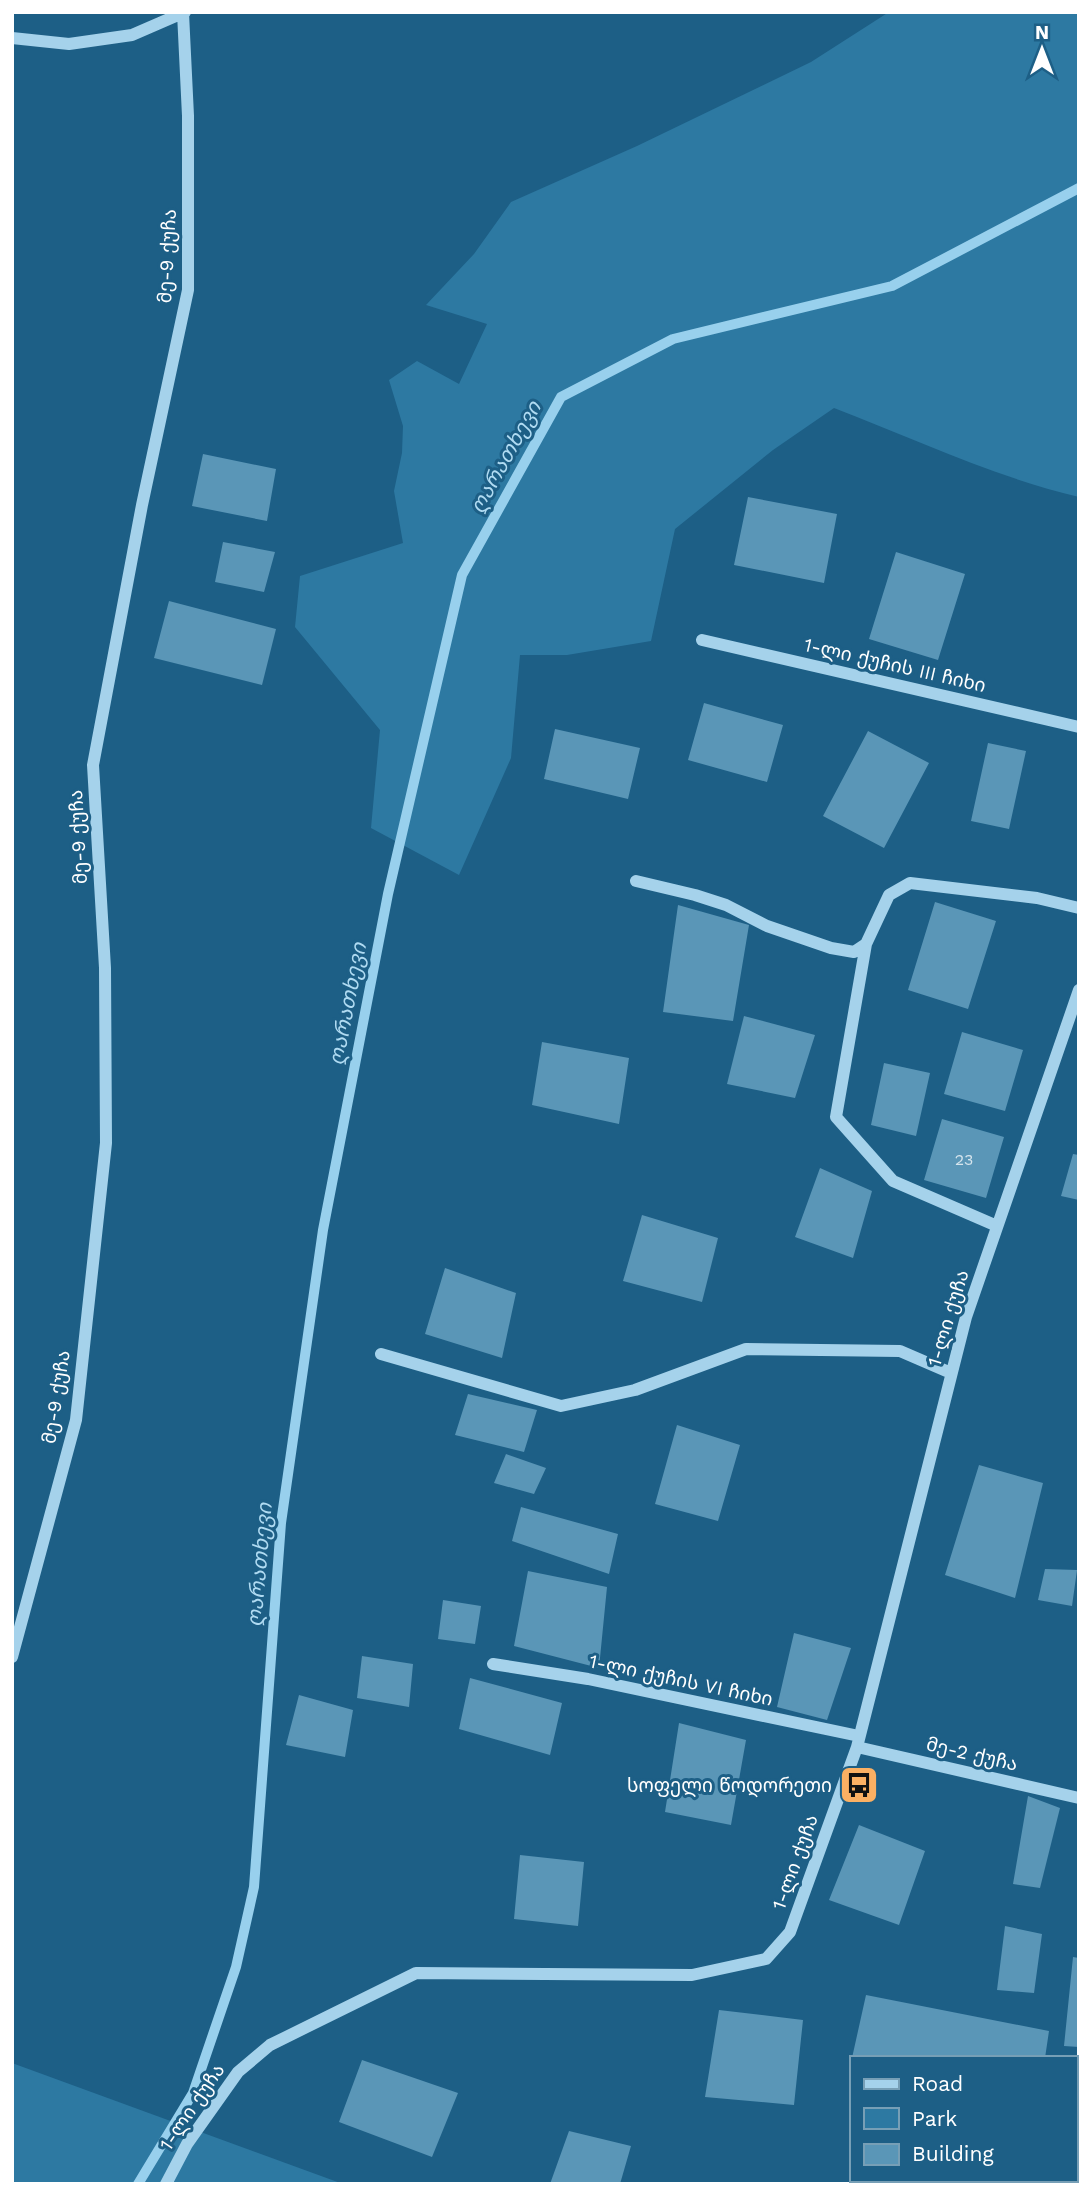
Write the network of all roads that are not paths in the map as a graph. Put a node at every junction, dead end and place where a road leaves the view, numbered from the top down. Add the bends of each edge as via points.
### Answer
1 (184, 13) edge
2 (12, 38) edge
3 (702, 640) dead end
4 (1079, 727) edge
5 (636, 881) dead end
6 (1079, 908) edge
7 (866, 944) junction
8 (1079, 990) edge
9 (997, 1226) junction
10 (382, 1354) dead end
11 (951, 1373) junction
12 (12, 1657) edge
13 (493, 1664) dead end
14 (858, 1742) junction
15 (1079, 1798) edge
16 (166, 2184) edge

1 - 2 street via 132,36 69,44
1 - 12 street, მე-9 ქუჩა via 188,290 93,765 105,968 106,1143 76,1420
3 - 4 street, 1-ლი ქუჩის III ჩიხი
5 - 7 street via 726,905 767,926 831,948 854,952
6 - 7 street via 1037,898 910,883 889,895
7 - 9 street via 836,1117 893,1181
8 - 9 street, 1-ლი ქუჩა
9 - 11 street, 1-ლი ქუჩა
10 - 11 street via 561,1406 635,1390 746,1349 900,1351
11 - 14 street, 1-ლი ქუჩა
13 - 14 street, 1-ლი ქუჩის VI ჩიხი via 599,1681
14 - 15 street, მე-2 ქუჩა
14 - 16 street, 1-ლი ქუჩა via 790,1932 766,1959 692,1975 416,1973 270,2045 238,2071 187,2144

